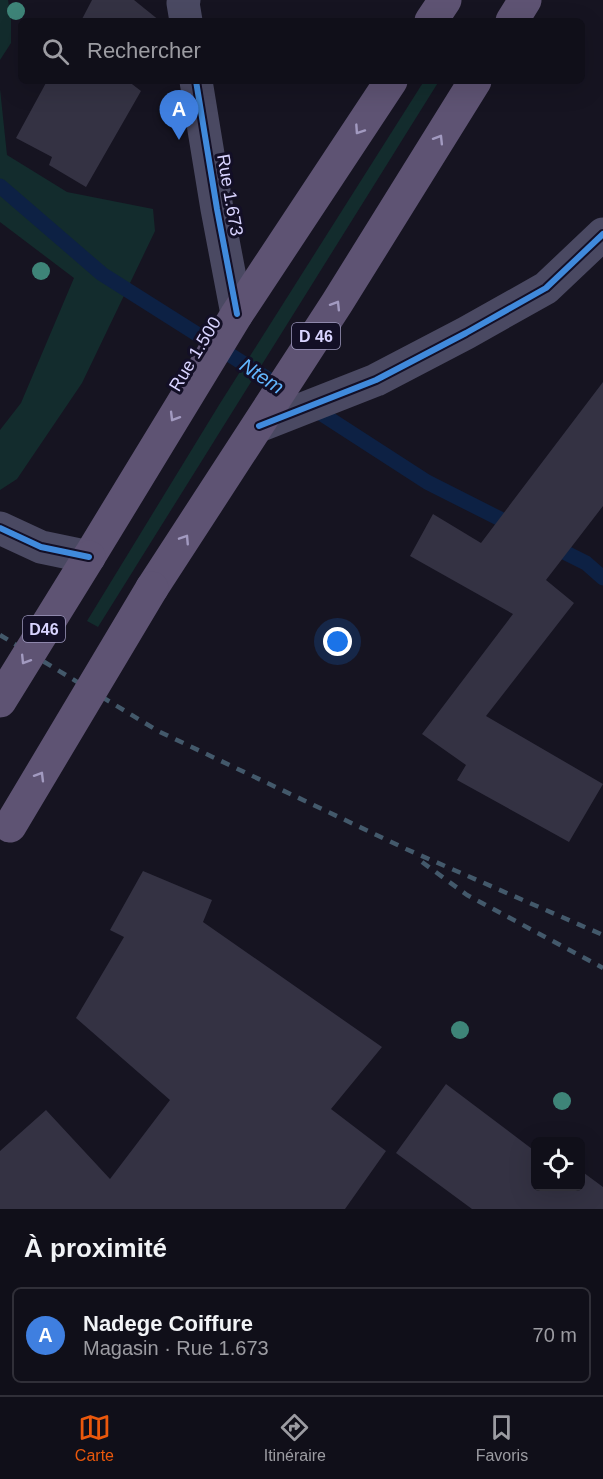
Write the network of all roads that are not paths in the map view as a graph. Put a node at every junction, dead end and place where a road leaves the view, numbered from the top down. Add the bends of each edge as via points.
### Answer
1 (184, 0) edge
2 (445, 0) edge
3 (525, 0) edge
4 (186, 18) edge
5 (433, 18) edge
6 (514, 18) edge
7 (196, 84) edge
8 (389, 84) edge
9 (473, 84) edge
10 (603, 234) edge
11 (237, 314) junction
12 (259, 426) junction
13 (0, 528) edge
14 (89, 557) junction
15 (0, 701) edge
16 (5, 835) edge

1 - 4 street
2 - 5 main road
3 - 6 main road
7 - 11 street, Rue 1.673
8 -> 11 main road, Rue 1.500 / D46
12 -> 9 main road, D 46
10 - 12 street via 546,288 376,380
11 -> 14 main road, Rue 1.500 / D46
16 -> 12 main road, D 46, bridge via 152,588
13 - 14 street via 41,548
14 -> 15 main road, D46, bridge

